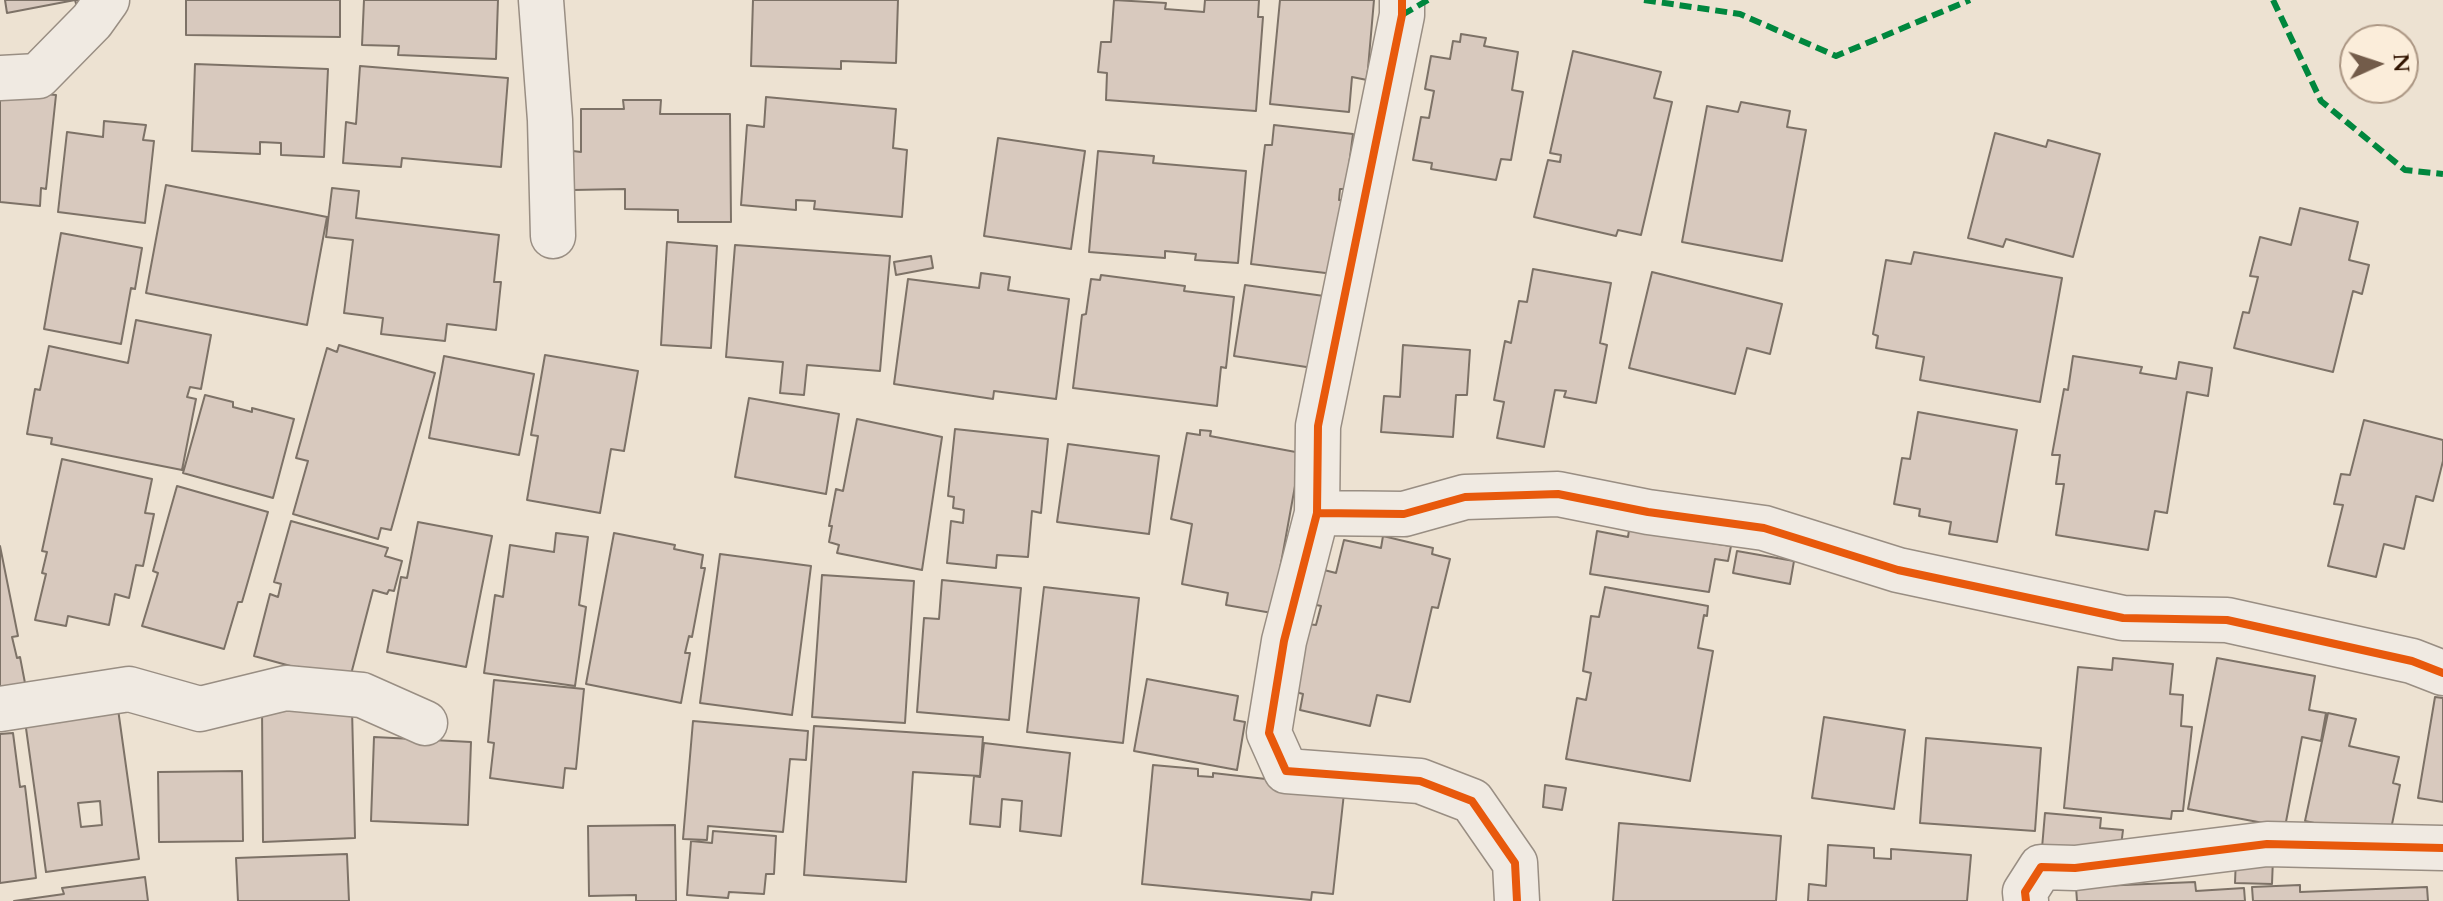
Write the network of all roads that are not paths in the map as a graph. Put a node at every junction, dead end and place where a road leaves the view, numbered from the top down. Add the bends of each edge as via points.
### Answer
1 (107, 0) edge
2 (541, 0) edge
3 (1402, 0) edge
4 (0, 78) edge
5 (553, 236) dead end
6 (1317, 513) junction
7 (2443, 673) edge
8 (0, 709) edge
9 (425, 723) dead end
10 (2443, 848) edge
11 (1517, 901) edge
12 (2026, 901) edge

1 - 4 street via 38,76
2 - 5 street
3 - 6 street via 1318,426
6 - 7 street via 1404,514 1465,497 1558,494 1764,528 1898,570 2123,618 2227,620 2412,661
6 - 11 street via 1284,641 1269,733 1286,771 1420,781 1472,801 1515,863
8 - 9 street via 129,689 200,709 286,688 362,695
10 - 12 street via 2267,844 2075,868 2041,867 2025,892

